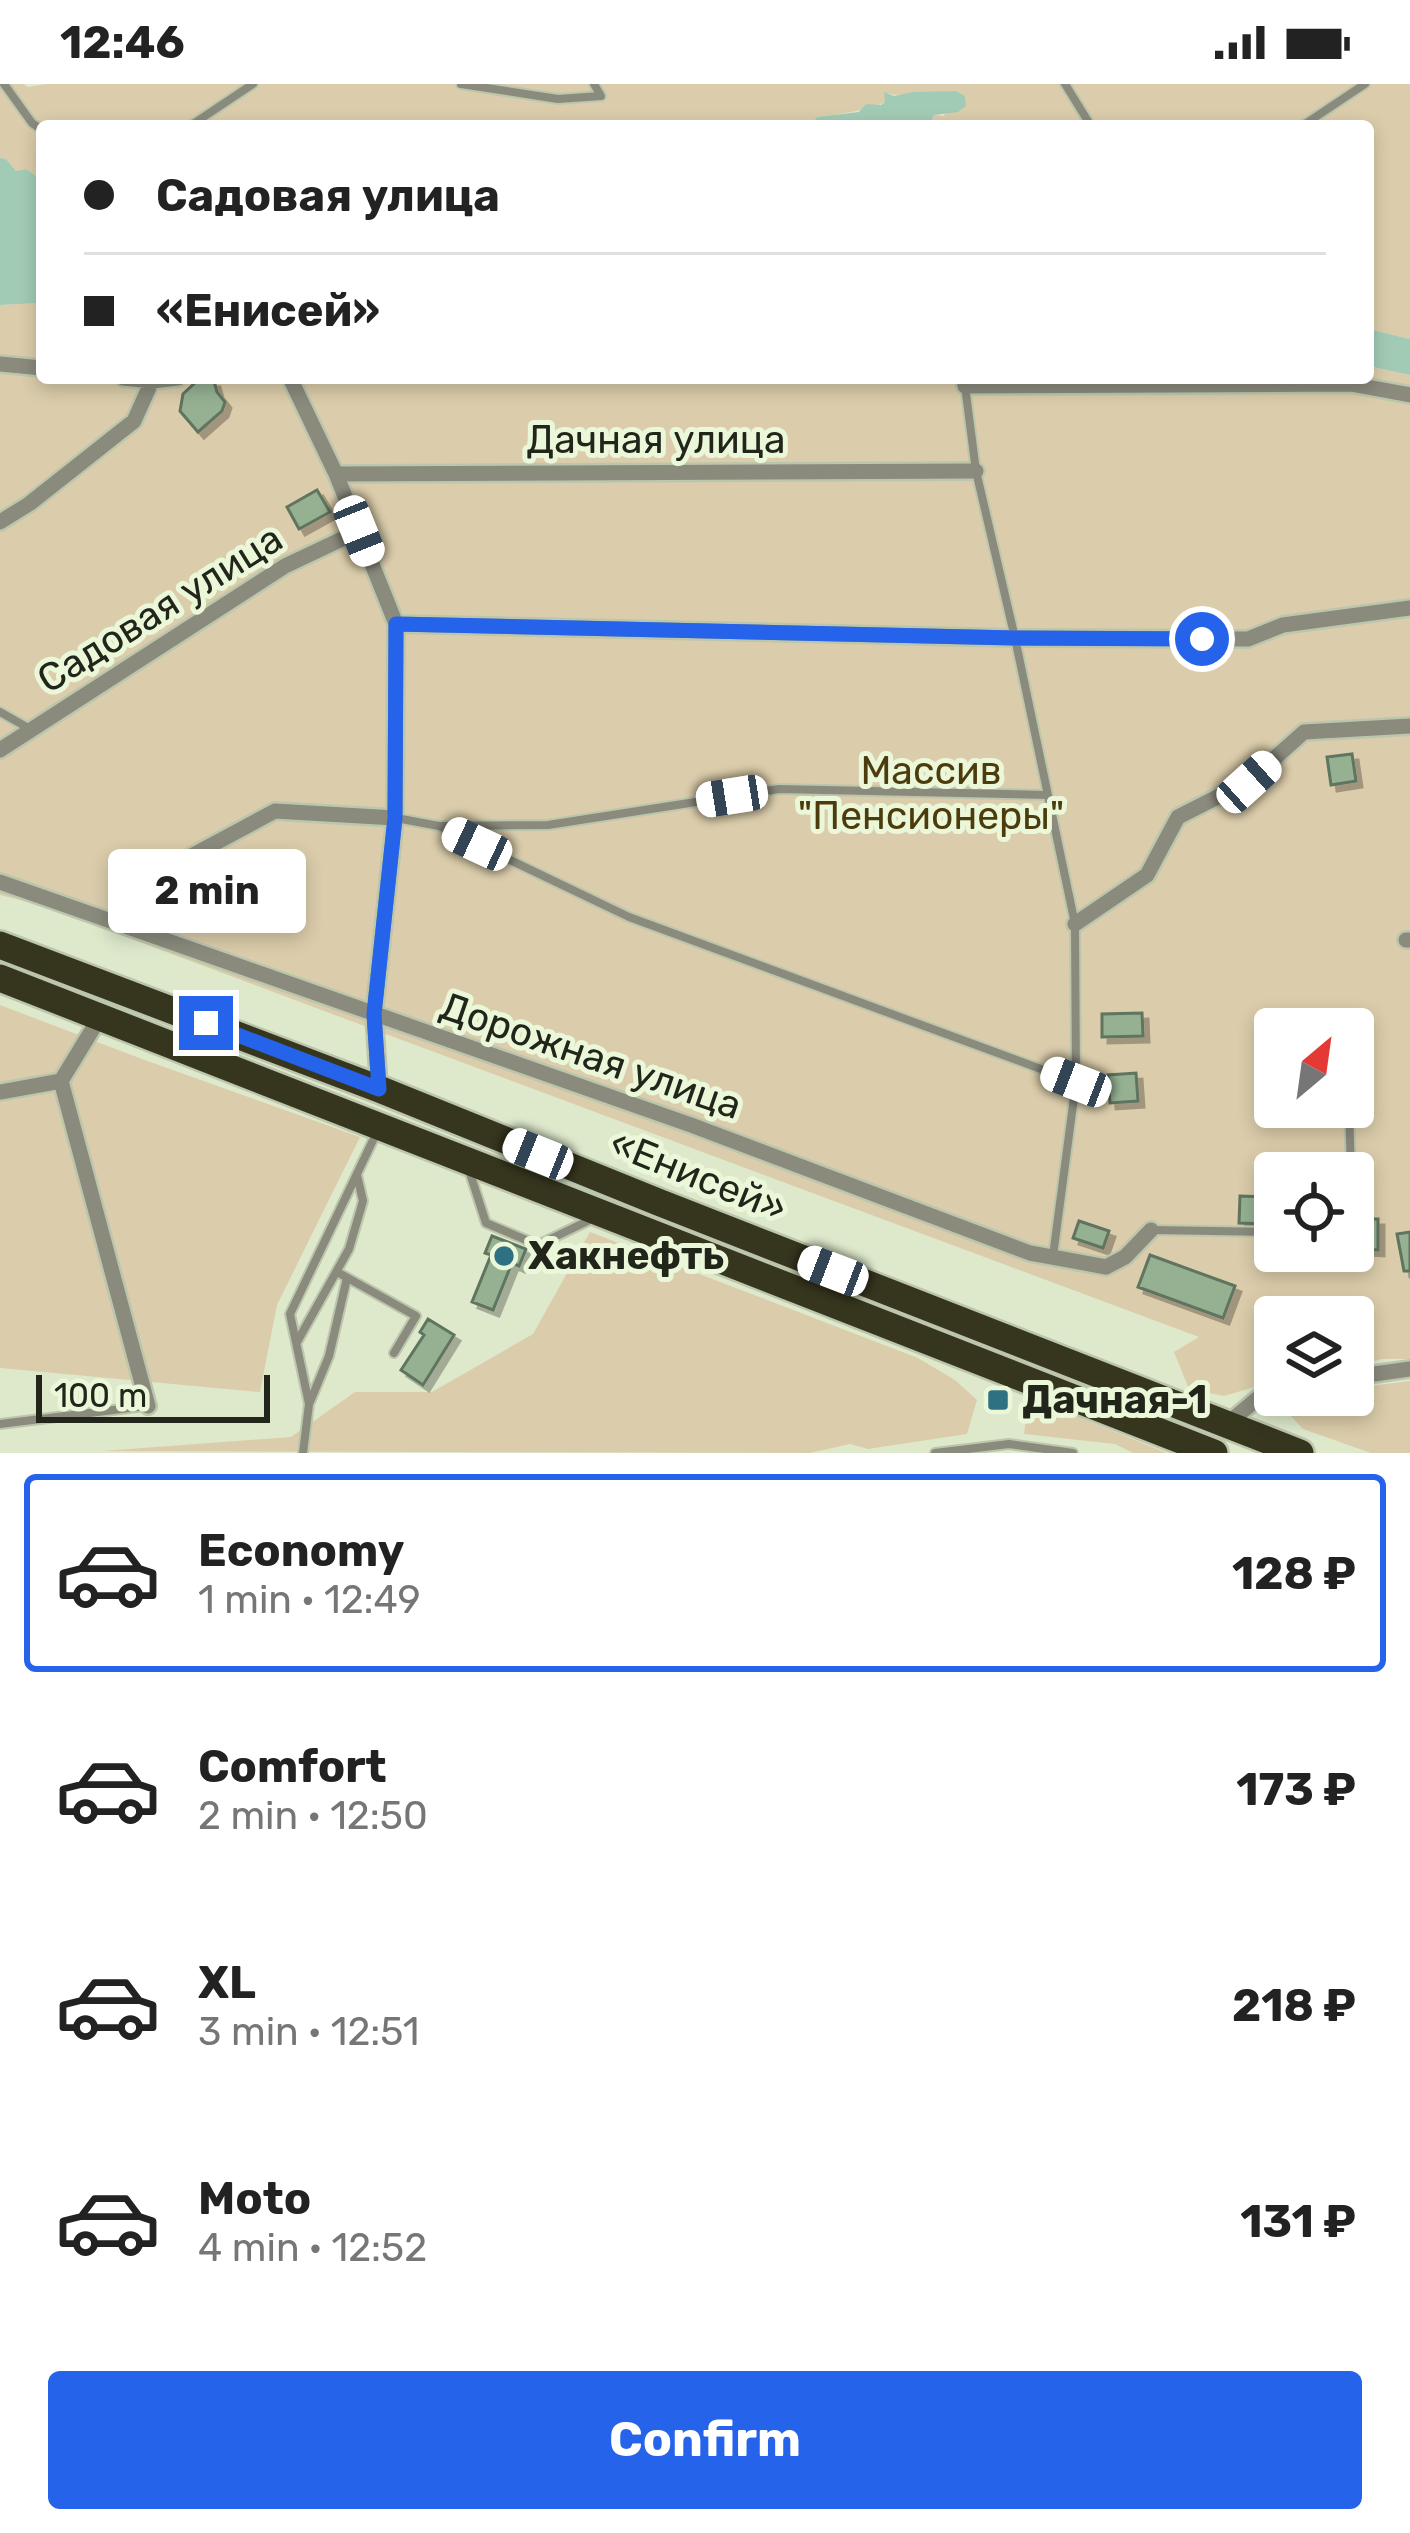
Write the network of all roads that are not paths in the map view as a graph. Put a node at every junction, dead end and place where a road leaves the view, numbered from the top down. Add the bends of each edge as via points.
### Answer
1 (4, 84) edge
2 (253, 84) edge
3 (461, 84) edge
4 (594, 84) edge
5 (1065, 84) edge
6 (1365, 84) edge
7 (199, 120) edge
8 (1087, 120) edge
9 (1311, 120) edge
10 (36, 126) edge
11 (0, 364) edge
12 (36, 367) edge
13 (151, 384) edge
14 (293, 384) edge
15 (964, 384) edge
16 (1351, 384) edge
17 (1410, 395) edge
18 (976, 471) junction
19 (337, 475) junction
20 (0, 522) edge
21 (359, 531) junction
22 (1410, 608) edge
23 (396, 624) junction
24 (1015, 638) junction
25 (0, 712) edge
26 (1410, 726) edge
27 (32, 729) junction
28 (0, 749) edge
29 (1048, 795) junction
30 (395, 818) junction
31 (440, 826) junction
32 (0, 882) edge
33 (121, 923) junction
34 (1076, 924) junction
35 (0, 945) edge
36 (0, 978) edge
37 (374, 1014) junction
38 (100, 1017) junction
39 (61, 1081) junction
40 (1076, 1082) junction
41 (379, 1089) junction
42 (0, 1092) edge
43 (380, 1126) junction
44 (465, 1160) junction
45 (357, 1174) junction
46 (601, 1215) junction
47 (1151, 1230) joint
48 (1254, 1232) edge
49 (1052, 1258) junction
50 (337, 1272) junction
51 (347, 1278) junction
52 (296, 1343) junction
53 (394, 1353) dead end
54 (1410, 1369) edge
55 (1374, 1374) edge
56 (1254, 1401) edge
57 (309, 1405) junction
58 (148, 1406) joint
59 (0, 1424) edge
60 (1226, 1424) junction
61 (303, 1453) edge
62 (935, 1453) edge
63 (1073, 1453) edge
64 (1214, 1453) edge
65 (1300, 1453) edge

1 - 10 lane
2 - 7 lane
3 - 4 lane via 558,99 601,95
5 - 8 lane
6 - 9 lane
11 - 12 street
13 - 20 street via 134,421
14 - 19 street
15 - 18 lane
16 - 17 street
18 - 19 street, Дачная улица
18 - 24 lane
19 - 21 street
21 - 23 street
21 - 27 street, Садовая улица via 285,566
22 - 24 street via 1283,625 1248,639
23 - 24 street
23 - 30 street
24 - 29 lane
25 - 27 lane
26 - 34 street via 1304,732 1249,782 1178,817 1147,875
27 - 28 street, Садовая улица
29 - 31 lane via 778,789 548,825
29 - 34 lane
30 - 31 lane
30 - 33 street via 275,811 141,883
30 - 37 street
31 - 40 lane via 629,916
32 - 33 street, Дорожная улица
33 - 37 street, Дорожная улица
34 - 40 lane
35 - 41 highway, «Енисей»
36 - 38 highway, «Енисей»
37 - 41 street
37 - 49 street, Дорожная улица
38 - 39 street
38 - 43 highway, «Енисей»
39 - 42 street
39 - 58 street
40 - 49 lane
41 - 60 highway, «Енисей»
43 - 44 highway, «Енисей»
43 - 45 lane
44 - 46 highway, «Енисей»
44 - 46 lane via 486,1223 538,1245
45 - 50 lane via 363,1201
45 - 52 lane via 290,1314
46 - 64 highway, «Енисей»
47 - 48 lane
47 - 49 street, Дорожная улица via 1106,1267
50 - 51 lane
50 - 52 lane
51 - 53 lane via 416,1316
51 - 57 lane
52 - 57 lane
54 - 55 street
56 - 60 street
57 - 61 lane
58 - 59 lane
60 - 65 highway, «Енисей»
62 - 63 lane via 1009,1444

